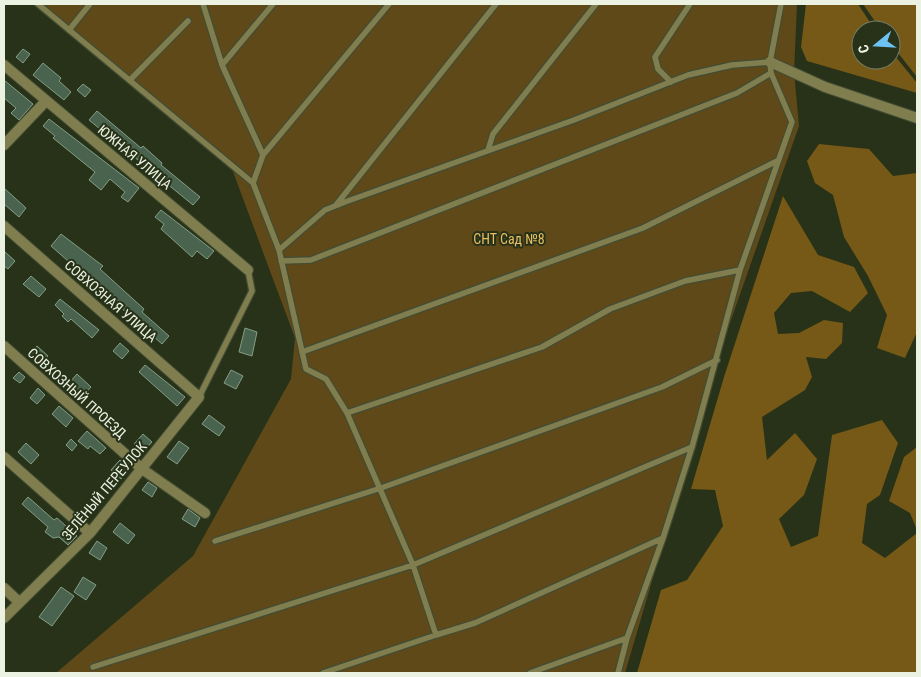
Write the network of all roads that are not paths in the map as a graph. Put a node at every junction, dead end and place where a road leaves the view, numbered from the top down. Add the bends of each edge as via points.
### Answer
1 (38, 4) edge
2 (90, 4) edge
3 (203, 4) edge
4 (273, 4) edge
5 (389, 4) edge
6 (496, 4) edge
7 (596, 4) edge
8 (690, 4) edge
9 (780, 4) edge
10 (188, 21) dead end
11 (69, 30) junction
12 (4, 65) edge
13 (222, 65) junction
14 (771, 67) junction
15 (130, 80) junction
16 (671, 82) junction
17 (46, 101) junction
18 (917, 118) edge
19 (4, 145) edge
20 (488, 150) junction
21 (263, 155) junction
22 (777, 161) junction
23 (253, 183) junction
24 (335, 206) junction
25 (4, 226) edge
26 (278, 250) junction
27 (281, 261) junction
28 (248, 270) joint
29 (740, 270) junction
30 (4, 346) edge
31 (302, 352) junction
32 (717, 360) junction
33 (199, 397) junction
34 (347, 413) junction
35 (692, 447) junction
36 (4, 457) edge
37 (142, 469) junction
38 (381, 488) junction
39 (204, 513) dead end
40 (90, 533) junction
41 (663, 538) junction
42 (215, 541) dead end
43 (413, 565) junction
44 (4, 588) edge
45 (19, 602) junction
46 (4, 618) edge
47 (436, 635) junction
48 (627, 638) junction
49 (93, 667) dead end
50 (323, 673) edge
51 (530, 673) edge
52 (618, 673) edge

1 - 11 lane
2 - 11 lane
3 - 13 lane
4 - 13 lane
5 - 21 lane
6 - 24 lane
7 - 20 lane via 493,134
8 - 16 lane via 654,57 658,69
9 - 14 lane
10 - 15 lane
11 - 15 lane
12 - 17 street, ЮЖНАЯ УЛИЦА
13 - 21 lane
14 - 16 lane via 732,65
14 - 18 street
14 - 22 lane via 792,122
14 - 27 lane via 738,93 311,260
15 - 23 lane
16 - 20 lane
17 - 19 street
17 - 28 street, ЮЖНАЯ УЛИЦА
20 - 24 lane
21 - 23 lane
22 - 29 lane
22 - 31 lane via 643,228
23 - 26 lane
24 - 26 lane via 325,210
25 - 33 street, СОВХОЗНАЯ УЛИЦА
26 - 27 lane
27 - 31 lane
28 - 33 lane via 252,291
29 - 32 lane
29 - 34 lane via 685,281 610,309 542,347
30 - 37 street, СОВХОЗНЫЙ ПРОЕЗД
31 - 34 lane via 306,369 326,379
32 - 35 lane
32 - 38 lane via 662,387
33 - 37 street, ЗЕЛЁНЫЙ ПЕРЕУЛОК
34 - 38 lane
35 - 41 lane
35 - 43 lane
36 - 40 street
37 - 39 street, СОВХОЗНЫЙ ПРОЕЗД
37 - 40 street, ЗЕЛЁНЫЙ ПЕРЕУЛОК
38 - 42 lane
38 - 43 lane
40 - 45 street, ЗЕЛЁНЫЙ ПЕРЕУЛОК
41 - 47 lane via 474,623
41 - 48 lane
43 - 47 lane
43 - 49 lane
44 - 45 street
45 - 46 street, ЗЕЛЁНЫЙ ПЕРЕУЛОК
47 - 50 lane
48 - 51 lane
48 - 52 lane

